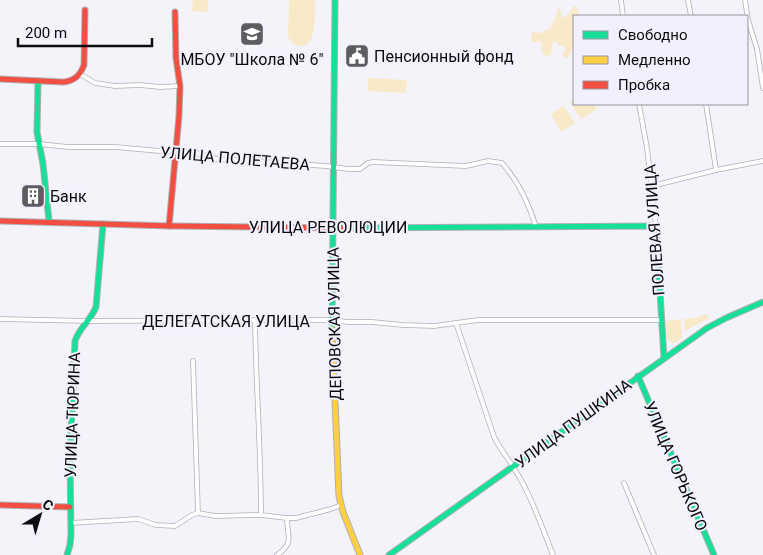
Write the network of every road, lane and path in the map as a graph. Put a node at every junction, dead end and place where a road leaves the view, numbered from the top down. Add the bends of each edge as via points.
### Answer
1 (335, 0) edge
2 (621, 0) edge
3 (688, 0) edge
4 (744, 0) edge
5 (85, 10) dead end
6 (175, 12) dead end
7 (623, 15) edge
8 (691, 15) edge
9 (747, 15) edge
10 (748, 20) edge
11 (763, 48) edge
12 (757, 49) junction
13 (80, 74) junction
14 (0, 79) edge
15 (38, 81) junction
16 (180, 86) junction
17 (763, 88) edge
18 (639, 105) edge
19 (706, 105) edge
20 (0, 144) edge
21 (39, 144) junction
22 (176, 150) junction
23 (763, 161) edge
24 (333, 167) junction
25 (716, 170) junction
26 (652, 186) junction
27 (0, 220) edge
28 (49, 221) junction
29 (103, 224) junction
30 (169, 226) junction
31 (656, 226) junction
32 (536, 227) junction
33 (332, 228) junction
34 (763, 302) edge
35 (0, 319) edge
36 (332, 320) junction
37 (661, 320) junction
38 (88, 321) junction
39 (255, 321) junction
40 (456, 323) junction
41 (664, 358) junction
42 (193, 362) dead end
43 (638, 376) junction
44 (513, 466) junction
45 (624, 483) dead end
46 (341, 505) junction
47 (0, 506) edge
48 (70, 507) junction
49 (198, 513) junction
50 (261, 515) junction
51 (287, 518) junction
52 (70, 523) junction
53 (67, 555) edge
54 (277, 555) edge
55 (360, 555) edge
56 (389, 555) edge
57 (553, 555) edge
58 (654, 555) edge
59 (714, 555) edge

1 - 24 street, ДЕПОВСКАЯ УЛИЦА
2 - 7 street
3 - 8 street
4 - 9 street
5 - 13 street via 85,62
6 - 16 street
10 - 12 street
11 - 12 street
12 - 17 street
13 - 15 street via 70,82
13 - 16 street via 96,83 115,86
14 - 15 street
15 - 21 street
16 - 22 street
18 - 26 street, ПОЛЕВАЯ УЛИЦА
19 - 25 street
20 - 21 street, УЛИЦА ПОЛЕТАЕВА
21 - 22 street, УЛИЦА ПОЛЕТАЕВА
21 - 28 street
22 - 24 street, УЛИЦА ПОЛЕТАЕВА via 217,159
22 - 30 street
23 - 25 street
24 - 32 street, УЛИЦА ПОЛЕТАЕВА via 360,169 374,162 466,166 502,163 528,203
24 - 33 street, ДЕПОВСКАЯ УЛИЦА
25 - 26 street
26 - 31 street, ПОЛЕВАЯ УЛИЦА
27 - 28 street, УЛИЦА РЕВОЛЮЦИИ
28 - 29 street, УЛИЦА РЕВОЛЮЦИИ
29 - 30 street, УЛИЦА РЕВОЛЮЦИИ
29 - 38 street, УЛИЦА ТЮРИНА via 96,307
30 - 33 street, УЛИЦА РЕВОЛЮЦИИ
31 - 32 street, УЛИЦА РЕВОЛЮЦИИ
31 - 37 street, ПОЛЕВАЯ УЛИЦА
32 - 33 street, УЛИЦА РЕВОЛЮЦИИ
33 - 36 street, ДЕПОВСКАЯ УЛИЦА
34 - 41 street, УЛИЦА ПУШКИНА via 707,328
35 - 38 street, ДЕЛЕГАТСКАЯ УЛИЦА
36 - 39 street, ДЕЛЕГАТСКАЯ УЛИЦА
36 - 40 street, ДЕЛЕГАТСКАЯ УЛИЦА via 434,326
36 - 46 street, ДЕПОВСКАЯ УЛИЦА
37 - 40 street, ДЕЛЕГАТСКАЯ УЛИЦА via 478,320
37 - 41 street, ПОЛЕВАЯ УЛИЦА
38 - 39 street, ДЕЛЕГАТСКАЯ УЛИЦА
38 - 48 street, УЛИЦА ТЮРИНА via 78,333 74,346
39 - 50 street
40 - 44 street via 494,438
41 - 43 street, УЛИЦА ПУШКИНА
42 - 49 street
43 - 44 street, УЛИЦА ПУШКИНА
43 - 59 street, УЛИЦА ГОРЬКОГО
44 - 56 street, УЛИЦА ПУШКИНА
44 - 57 street
45 - 58 street
46 - 51 street
46 - 55 street, ДЕПОВСКАЯ УЛИЦА
47 - 48 street
48 - 52 street, УЛИЦА ТЮРИНА
49 - 50 street
49 - 52 street via 175,526 156,525 138,519
50 - 51 street
51 - 54 street via 289,542
52 - 53 street, УЛИЦА ТЮРИНА

